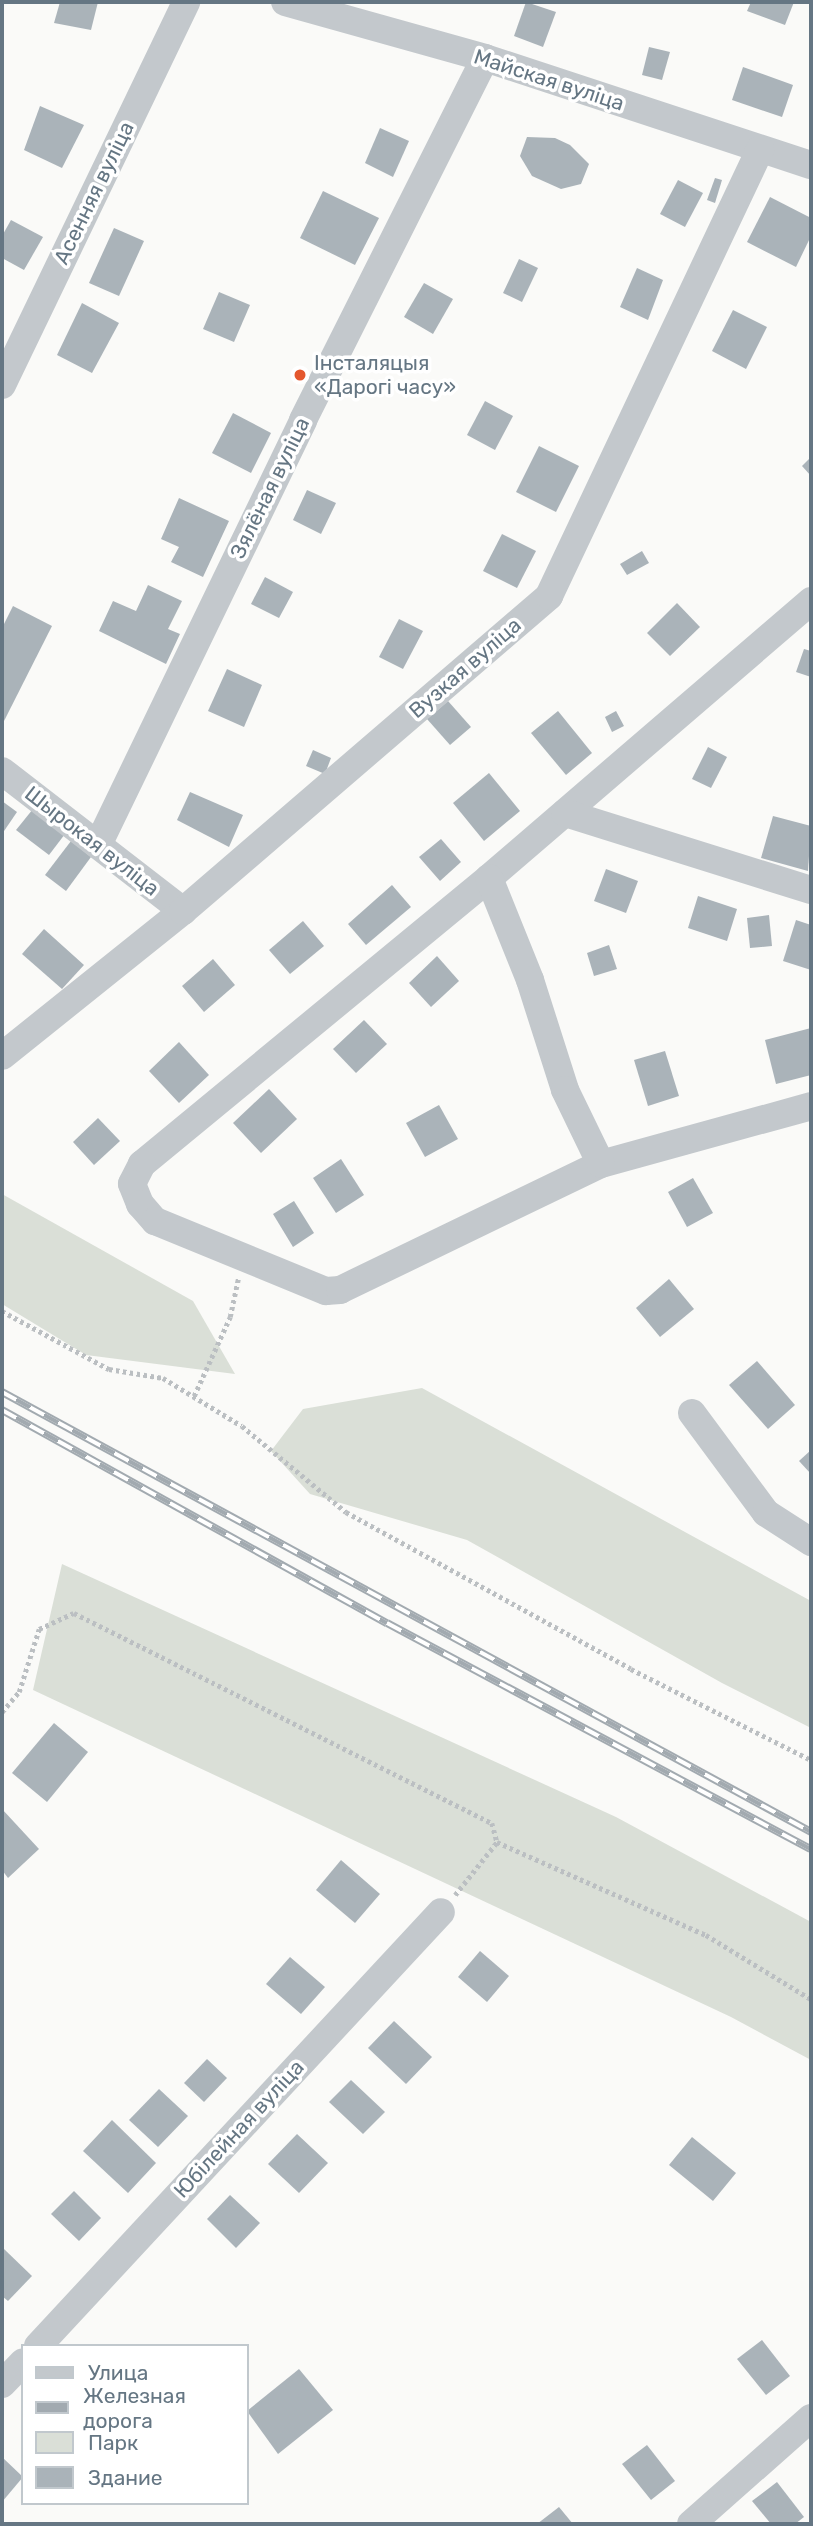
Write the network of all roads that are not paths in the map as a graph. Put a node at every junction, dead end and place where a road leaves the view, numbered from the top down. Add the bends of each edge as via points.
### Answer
1 (186, 2) edge
2 (285, 2) edge
3 (485, 58) junction
4 (760, 149) junction
5 (811, 165) edge
6 (2, 385) edge
7 (811, 601) edge
8 (800, 622) edge
9 (2, 771) edge
10 (565, 813) junction
11 (98, 845) junction
12 (489, 878) junction
13 (811, 890) edge
14 (183, 911) junction
15 (2, 1056) edge
16 (811, 1106) edge
17 (601, 1164) junction
18 (692, 1413) dead end
19 (811, 1542) edge
20 (441, 1912) road end
21 (40, 2344) edge
22 (21, 2364) edge
23 (2, 2385) edge
24 (811, 2418) edge
25 (691, 2524) edge

1 - 6 street, Асенняя вуліца
2 - 3 street, Майская вуліца
3 - 4 street, Майская вуліца
3 - 11 street, Зялёная вуліца via 303,419
4 - 5 street, Майская вуліца
4 - 14 street, Вузкая вуліца via 549,596
7 - 8 street
8 - 10 street
9 - 11 street, Шырокая вуліца
10 - 12 street
10 - 13 street
11 - 14 street, Шырокая вуліца
12 - 17 street via 530,980 565,1090
12 - 17 street via 142,1164 132,1184 140,1204 155,1221 326,1291 340,1290
14 - 15 street, Вузкая вуліца
16 - 17 street
18 - 19 street via 766,1513
20 - 21 street, Юбілейная вуліца
22 - 23 street
24 - 25 street

